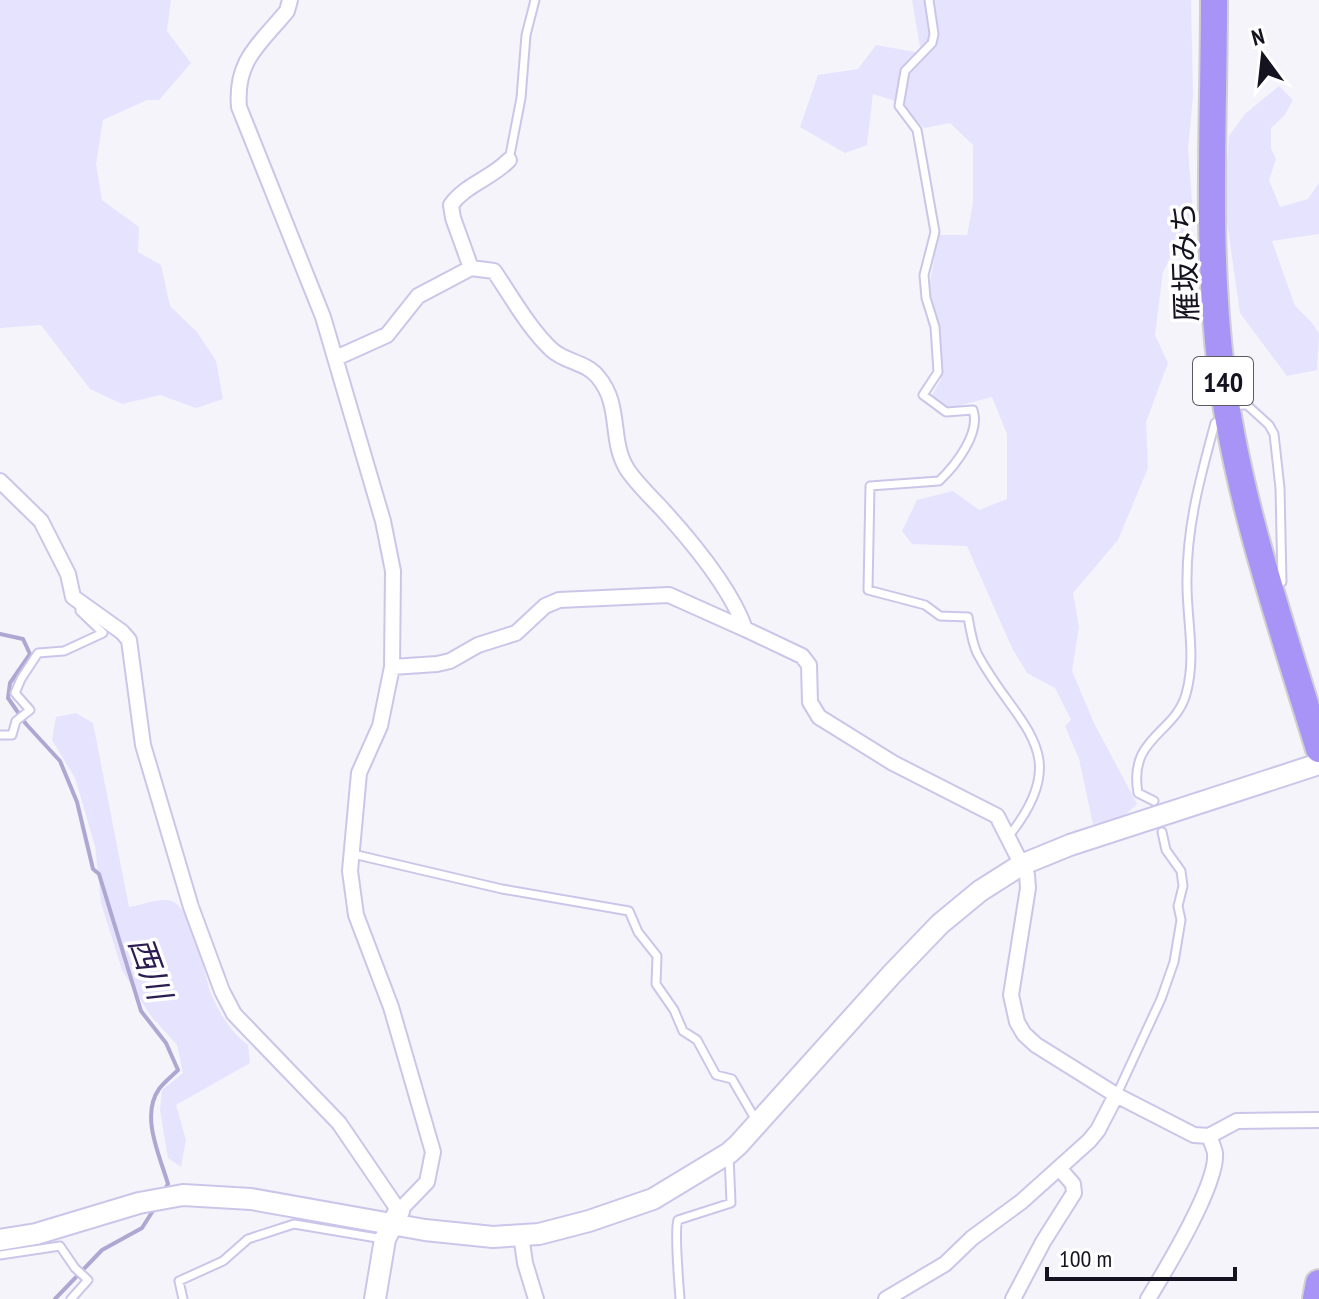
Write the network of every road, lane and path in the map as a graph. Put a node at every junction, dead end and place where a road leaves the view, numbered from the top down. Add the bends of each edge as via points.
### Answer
1 (290, 0) edge
2 (535, 0) edge
3 (929, 0) edge
4 (1214, 0) edge
5 (509, 160) joint
6 (471, 268) junction
7 (336, 358) junction
8 (1228, 410) junction
9 (0, 481) edge
10 (1270, 589) junction
11 (80, 603) junction
12 (745, 629) junction
13 (392, 667) junction
14 (0, 735) edge
15 (1319, 749) edge
16 (1319, 764) edge
17 (1154, 801) dead end
18 (1162, 832) dead end
19 (1008, 837) junction
20 (350, 853) junction
21 (1021, 865) junction
22 (1116, 1095) junction
23 (1319, 1120) edge
24 (757, 1122) junction
25 (1209, 1136) junction
26 (729, 1153) junction
27 (1059, 1168) junction
28 (391, 1225) junction
29 (521, 1235) junction
30 (0, 1240) edge
31 (0, 1255) edge
32 (1319, 1283) edge
33 (71, 1299) edge
34 (183, 1299) edge
35 (375, 1299) edge
36 (536, 1299) edge
37 (680, 1299) edge
38 (886, 1299) edge
39 (1013, 1299) edge
40 (1148, 1299) edge
41 (1316, 1299) edge

1 - 7 street via 287,11 245,62 239,107
2 - 5 lane
3 - 19 lane via 932,43 905,71 899,106 917,130 935,232 924,275 938,372 923,395 946,412 973,410 974,431 939,481 870,486 868,590 925,605 940,616 968,617 976,650 1022,717 1041,762 1020,823
4 - 8 highway, 雁坂みち / 140 via 1214,272
5 - 6 street via 451,205
6 - 7 street via 418,296 387,335
6 - 12 street via 494,271 553,351 600,379 616,418 627,470 683,532 739,610
7 - 13 street via 393,571
8 - 10 highway, 雁坂みち / 140
8 - 10 lane via 1247,405 1274,434 1282,582
8 - 17 lane via 1215,423 1190,525 1186,580 1192,654 1187,692 1134,773 1138,793
9 - 11 street via 41,521
10 - 15 highway, 雁坂みち / 140
11 - 14 lane via 80,611 103,633 64,651 38,653 15,693 30,710 16,721 12,735
11 - 28 street via 129,640 143,745 222,991 234,1014 339,1123
12 - 13 street via 669,595 559,600 516,633 450,661
12 - 19 street via 802,656 809,665 810,702 819,717 893,763 991,811
13 - 20 street via 380,726 359,773
16 - 21 street
18 - 22 lane via 1183,886 1174,962
19 - 21 street
20 - 24 lane via 502,889 629,911 657,956 656,984 683,1031 697,1040 716,1075 732,1079
20 - 28 street via 356,915 391,1007 433,1152 427,1182
21 - 22 street via 1028,888 1011,995 1017,1022 1036,1045
21 - 24 street via 940,924
22 - 25 street via 1194,1135
22 - 27 street via 1098,1130
23 - 25 street via 1237,1121
24 - 26 street
25 - 40 street via 1214,1163 1203,1195
26 - 29 street via 653,1199 589,1221
26 - 37 lane via 731,1203 678,1220 674,1227
27 - 38 street via 945,1264
27 - 39 street via 1074,1193
28 - 29 street via 493,1237
28 - 30 street via 251,1199 183,1195
28 - 34 lane via 294,1224 262,1233 223,1261 179,1281
28 - 35 street
29 - 36 street
31 - 33 lane via 60,1246 88,1280
32 - 41 highway

